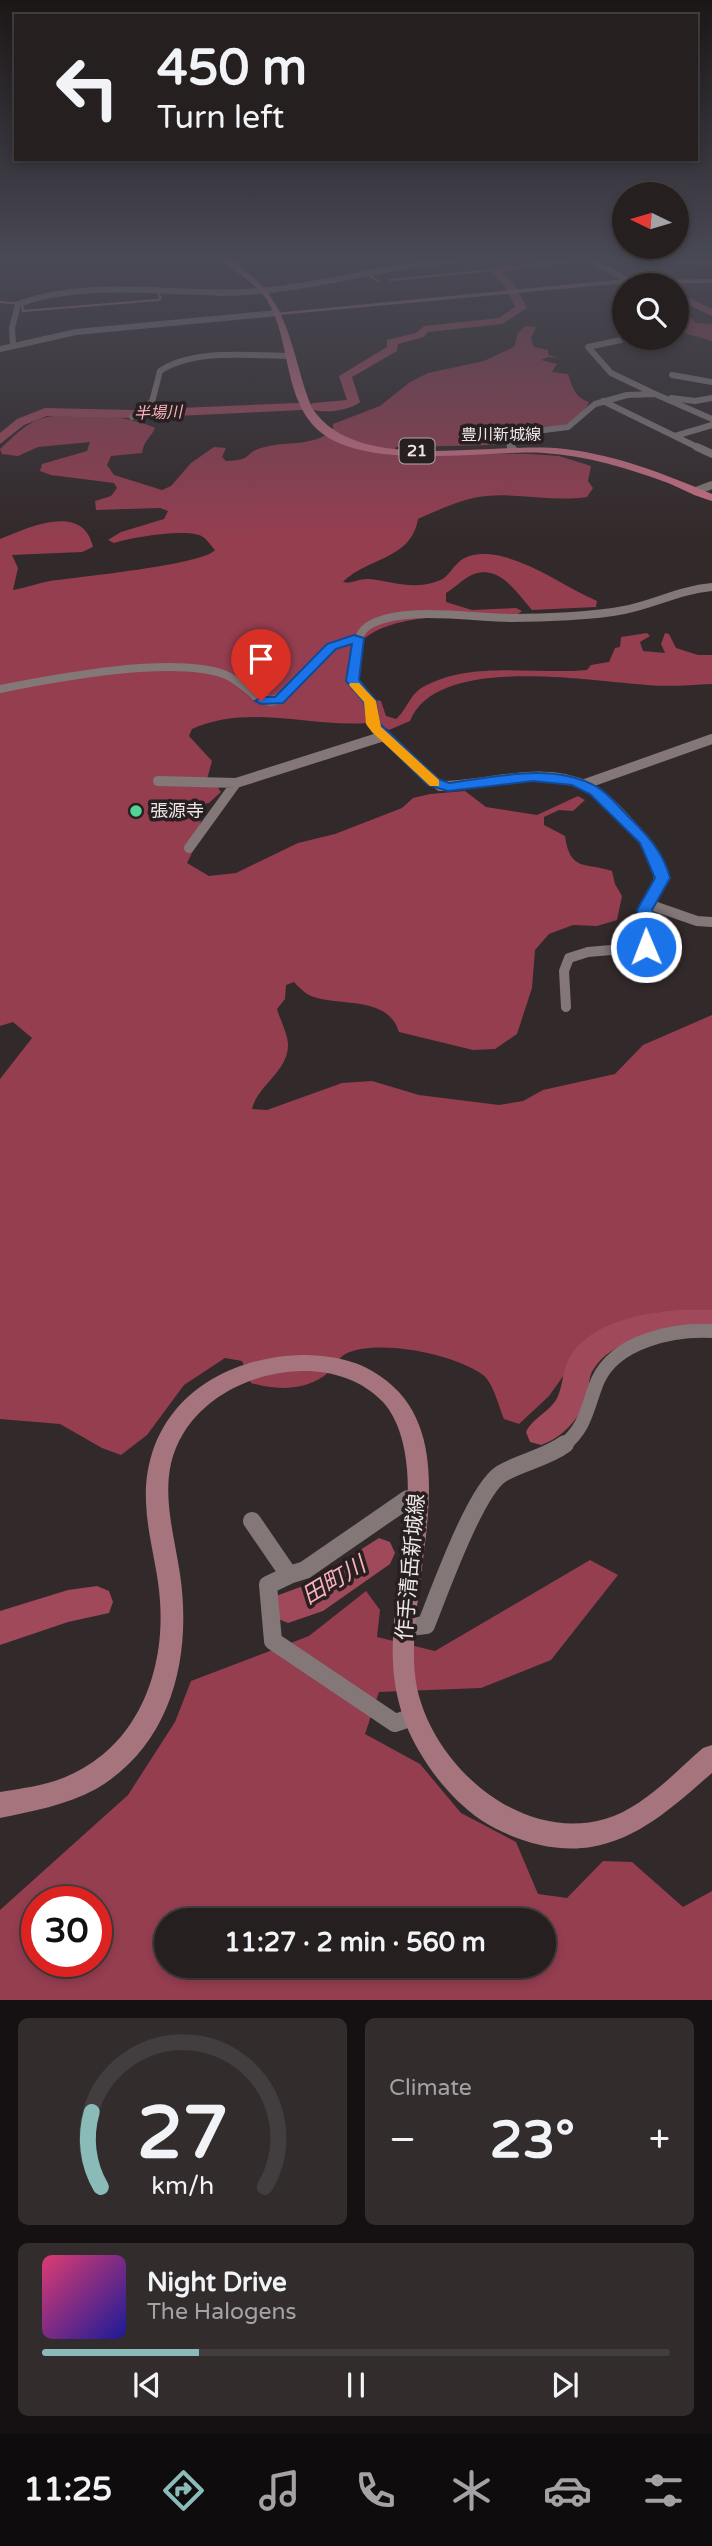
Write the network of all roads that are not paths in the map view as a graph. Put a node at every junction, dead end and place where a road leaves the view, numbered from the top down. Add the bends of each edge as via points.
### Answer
1 (290, 351) edge
2 (592, 351) edge
3 (291, 356) junction
4 (672, 375) dead end
5 (712, 382) edge
6 (659, 396) junction
7 (712, 398) edge
8 (603, 401) junction
9 (134, 415) dead end
10 (712, 419) edge
11 (712, 425) edge
12 (674, 436) junction
13 (513, 449) junction
14 (712, 454) edge
15 (712, 485) edge
16 (696, 491) junction
17 (712, 498) edge
18 (712, 587) edge
19 (358, 638) junction
20 (0, 690) edge
21 (384, 736) junction
22 (712, 738) edge
23 (158, 781) dead end
24 (236, 783) junction
25 (585, 784) junction
26 (189, 848) dead end
27 (648, 904) junction
28 (712, 922) edge
29 (566, 1007) dead end
30 (712, 1331) edge
31 (419, 1500) junction
32 (252, 1521) dead end
33 (289, 1575) junction
34 (402, 1628) junction
35 (413, 1717) junction
36 (712, 1758) edge
37 (0, 1805) edge

1 - 3 main road, 豊川新城線 / 21
2 - 6 street via 611,373
3 - 9 street via 209,357 169,365 160,371 152,402
3 - 13 main road, 豊川新城線 / 21 via 312,418 346,441 402,451
4 - 5 street
6 - 7 street via 695,401
6 - 8 street
6 - 10 street
8 - 12 street
8 - 13 street via 568,427 503,435
11 - 12 street
12 - 14 street
13 - 16 main road, 豊川新城線 / 21 via 611,460
15 - 16 street
16 - 17 main road, 豊川新城線 / 21
18 - 19 street via 683,590 624,610 514,618 387,618 367,627
19 - 20 street via 331,647 278,701 261,701 232,676 151,667 57,677
19 - 21 street via 352,681 370,701 373,724
21 - 24 street
21 - 25 street via 440,786 545,777
22 - 25 street
23 - 24 street
24 - 26 street
25 - 27 street via 651,849 662,878
27 - 28 street
27 - 29 street via 645,910 651,931 646,947 633,952 589,951 569,958 564,971
30 - 34 street via 673,1332 613,1360 599,1375 589,1416 579,1432 550,1456 499,1476 481,1502 426,1625
31 - 33 street via 408,1499 305,1570
31 - 34 main road, 作手清岳新城線
31 - 37 main road, 作手清岳新城線 via 418,1460 408,1428 390,1394 354,1371 315,1363 268,1364 228,1376 193,1401 170,1433 158,1476 156,1510 169,1575 173,1631 168,1672 149,1715 126,1748 90,1779 43,1797
32 - 33 street
33 - 35 street via 268,1585 272,1642 395,1723
34 - 35 main road, 作手清岳新城線 via 403,1669
35 - 36 main road, 作手清岳新城線 via 428,1749 449,1777 481,1805 516,1825 544,1833 582,1836 614,1831

